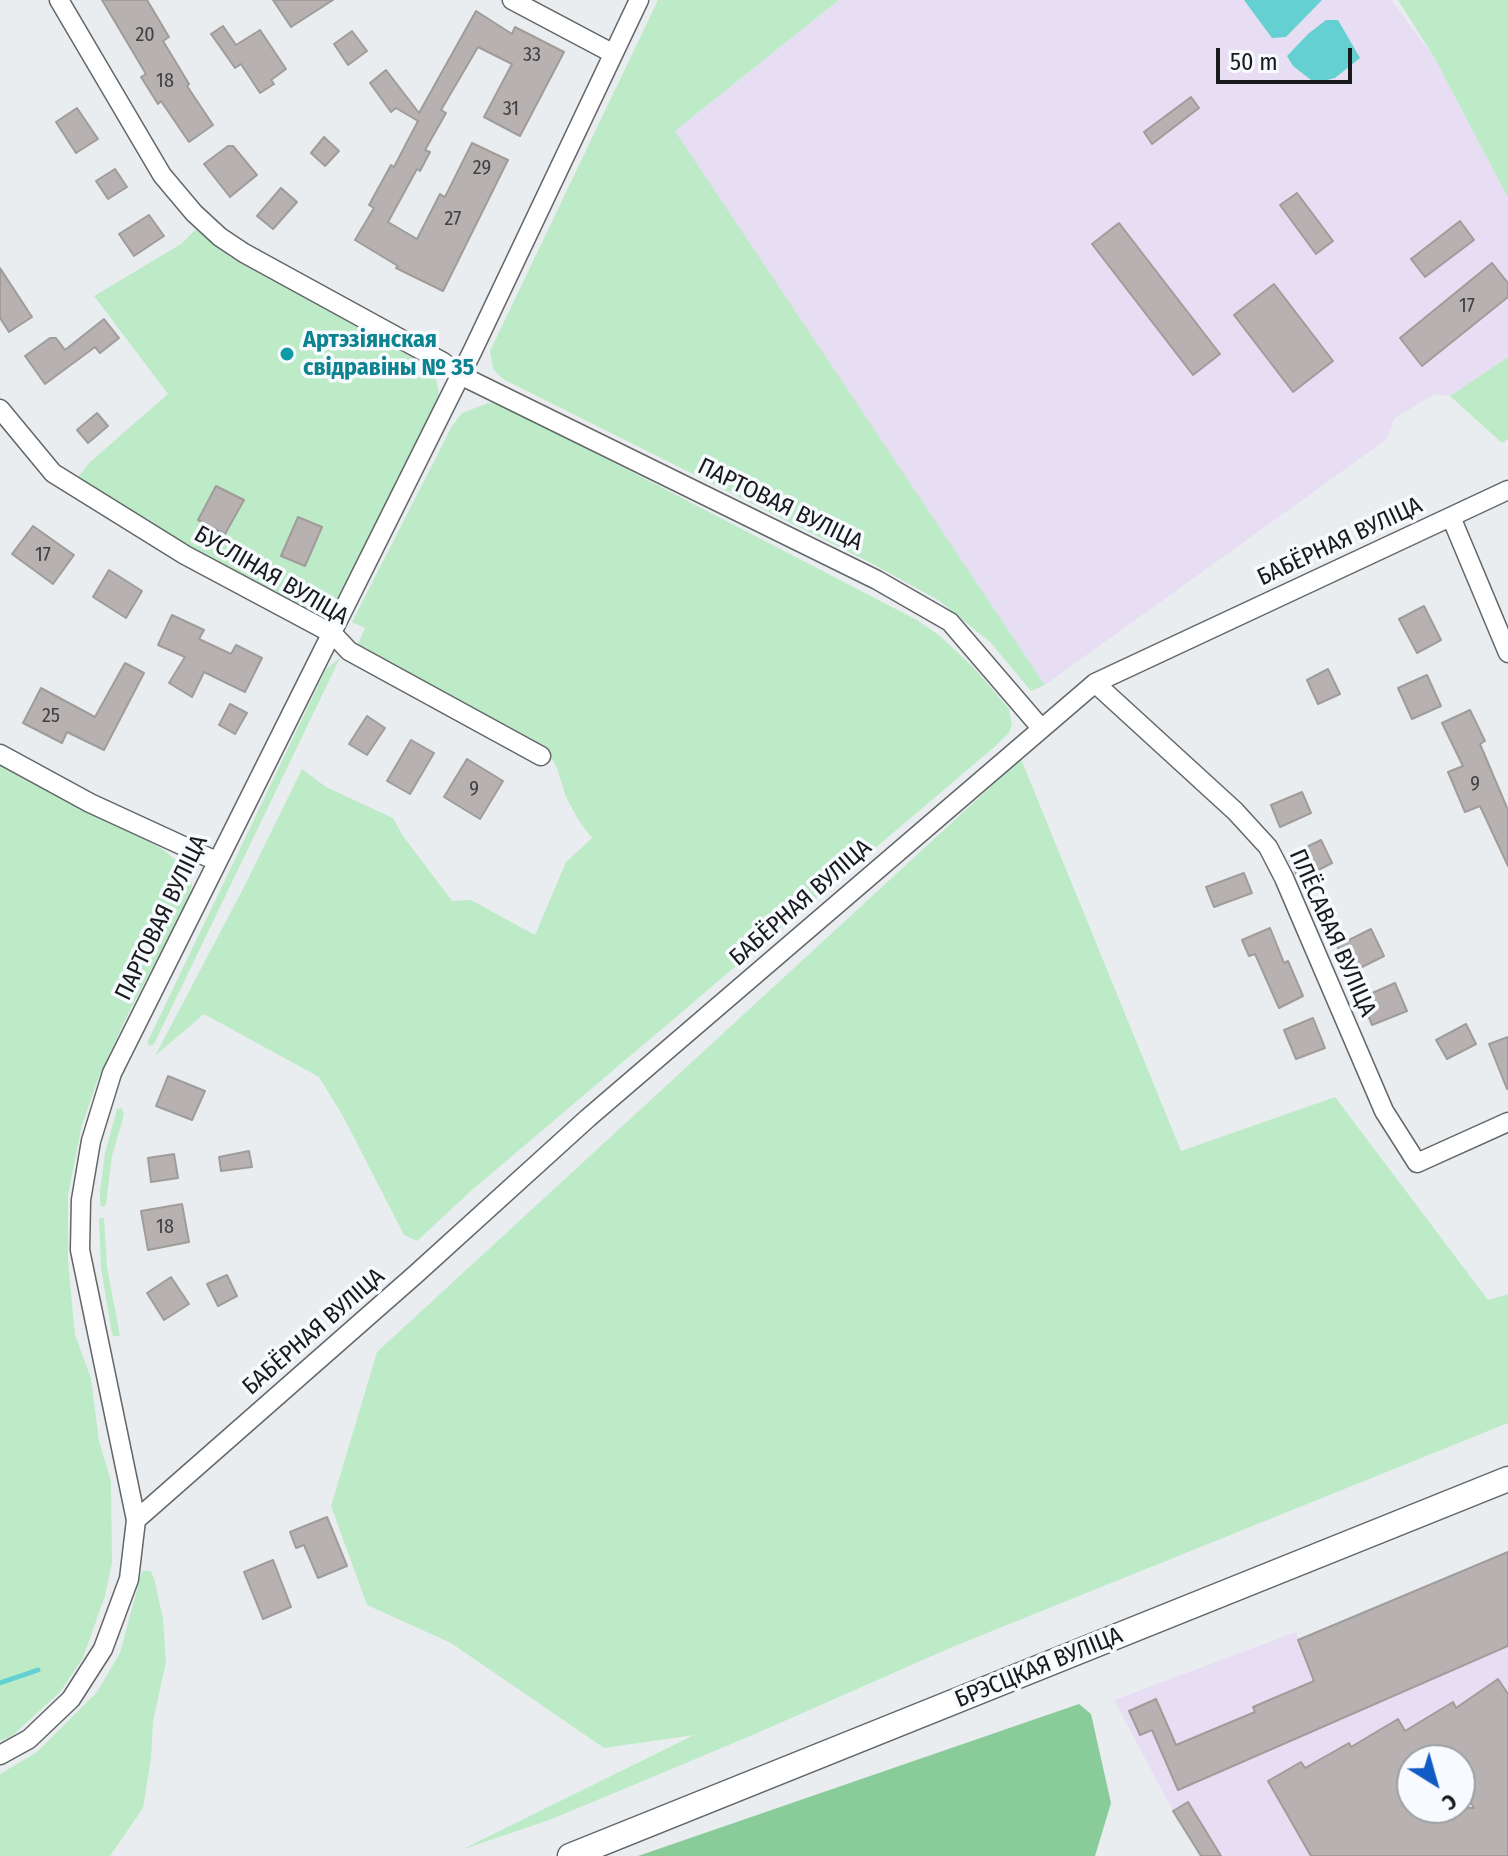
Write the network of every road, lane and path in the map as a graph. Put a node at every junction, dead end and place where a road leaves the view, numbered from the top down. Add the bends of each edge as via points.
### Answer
1 (59, 0) edge
2 (512, 0) edge
3 (639, 0) edge
4 (612, 53) junction
5 (460, 375) junction
6 (0, 409) edge
7 (1508, 490) edge
8 (1451, 517) junction
9 (333, 634) junction
10 (1508, 653) edge
11 (1095, 683) junction
12 (1041, 728) junction
13 (0, 754) edge
14 (541, 756) dead end
15 (216, 861) junction
16 (1508, 1122) edge
17 (1508, 1479) edge
18 (136, 1520) junction
19 (0, 1755) edge
20 (570, 1856) edge

1 - 5 street via 162,175 194,213 244,253
2 - 4 street
3 - 4 street, ПАРТОВАЯ ВУЛІЦА
4 - 5 street, ПАРТОВАЯ ВУЛІЦА
5 - 9 street, ПАРТОВАЯ ВУЛІЦА
5 - 12 street, ПАРТОВАЯ ВУЛІЦА via 877,580 950,622
6 - 9 street, БУСЛІНАЯ ВУЛІЦА via 53,473 185,555
7 - 8 street
8 - 10 street, БАБЁРНАЯ ВУЛІЦА
8 - 11 street, БАБЁРНАЯ ВУЛІЦА
9 - 14 street, БУСЛІНАЯ ВУЛІЦА via 349,651
9 - 15 street, ПАРТОВАЯ ВУЛІЦА
11 - 12 street, БАБЁРНАЯ ВУЛІЦА
11 - 16 street, ПЛЁСАВАЯ ВУЛІЦА via 1268,847 1384,1111 1417,1163
12 - 18 street, БАБЁРНАЯ ВУЛІЦА via 588,1118
13 - 15 street
15 - 18 street, ПАРТОВАЯ ВУЛІЦА via 112,1073 91,1141 81,1200 80,1250
17 - 20 main road, БРЭСЦКАЯ ВУЛІЦА
18 - 19 street via 129,1579 103,1649 71,1699 29,1739

